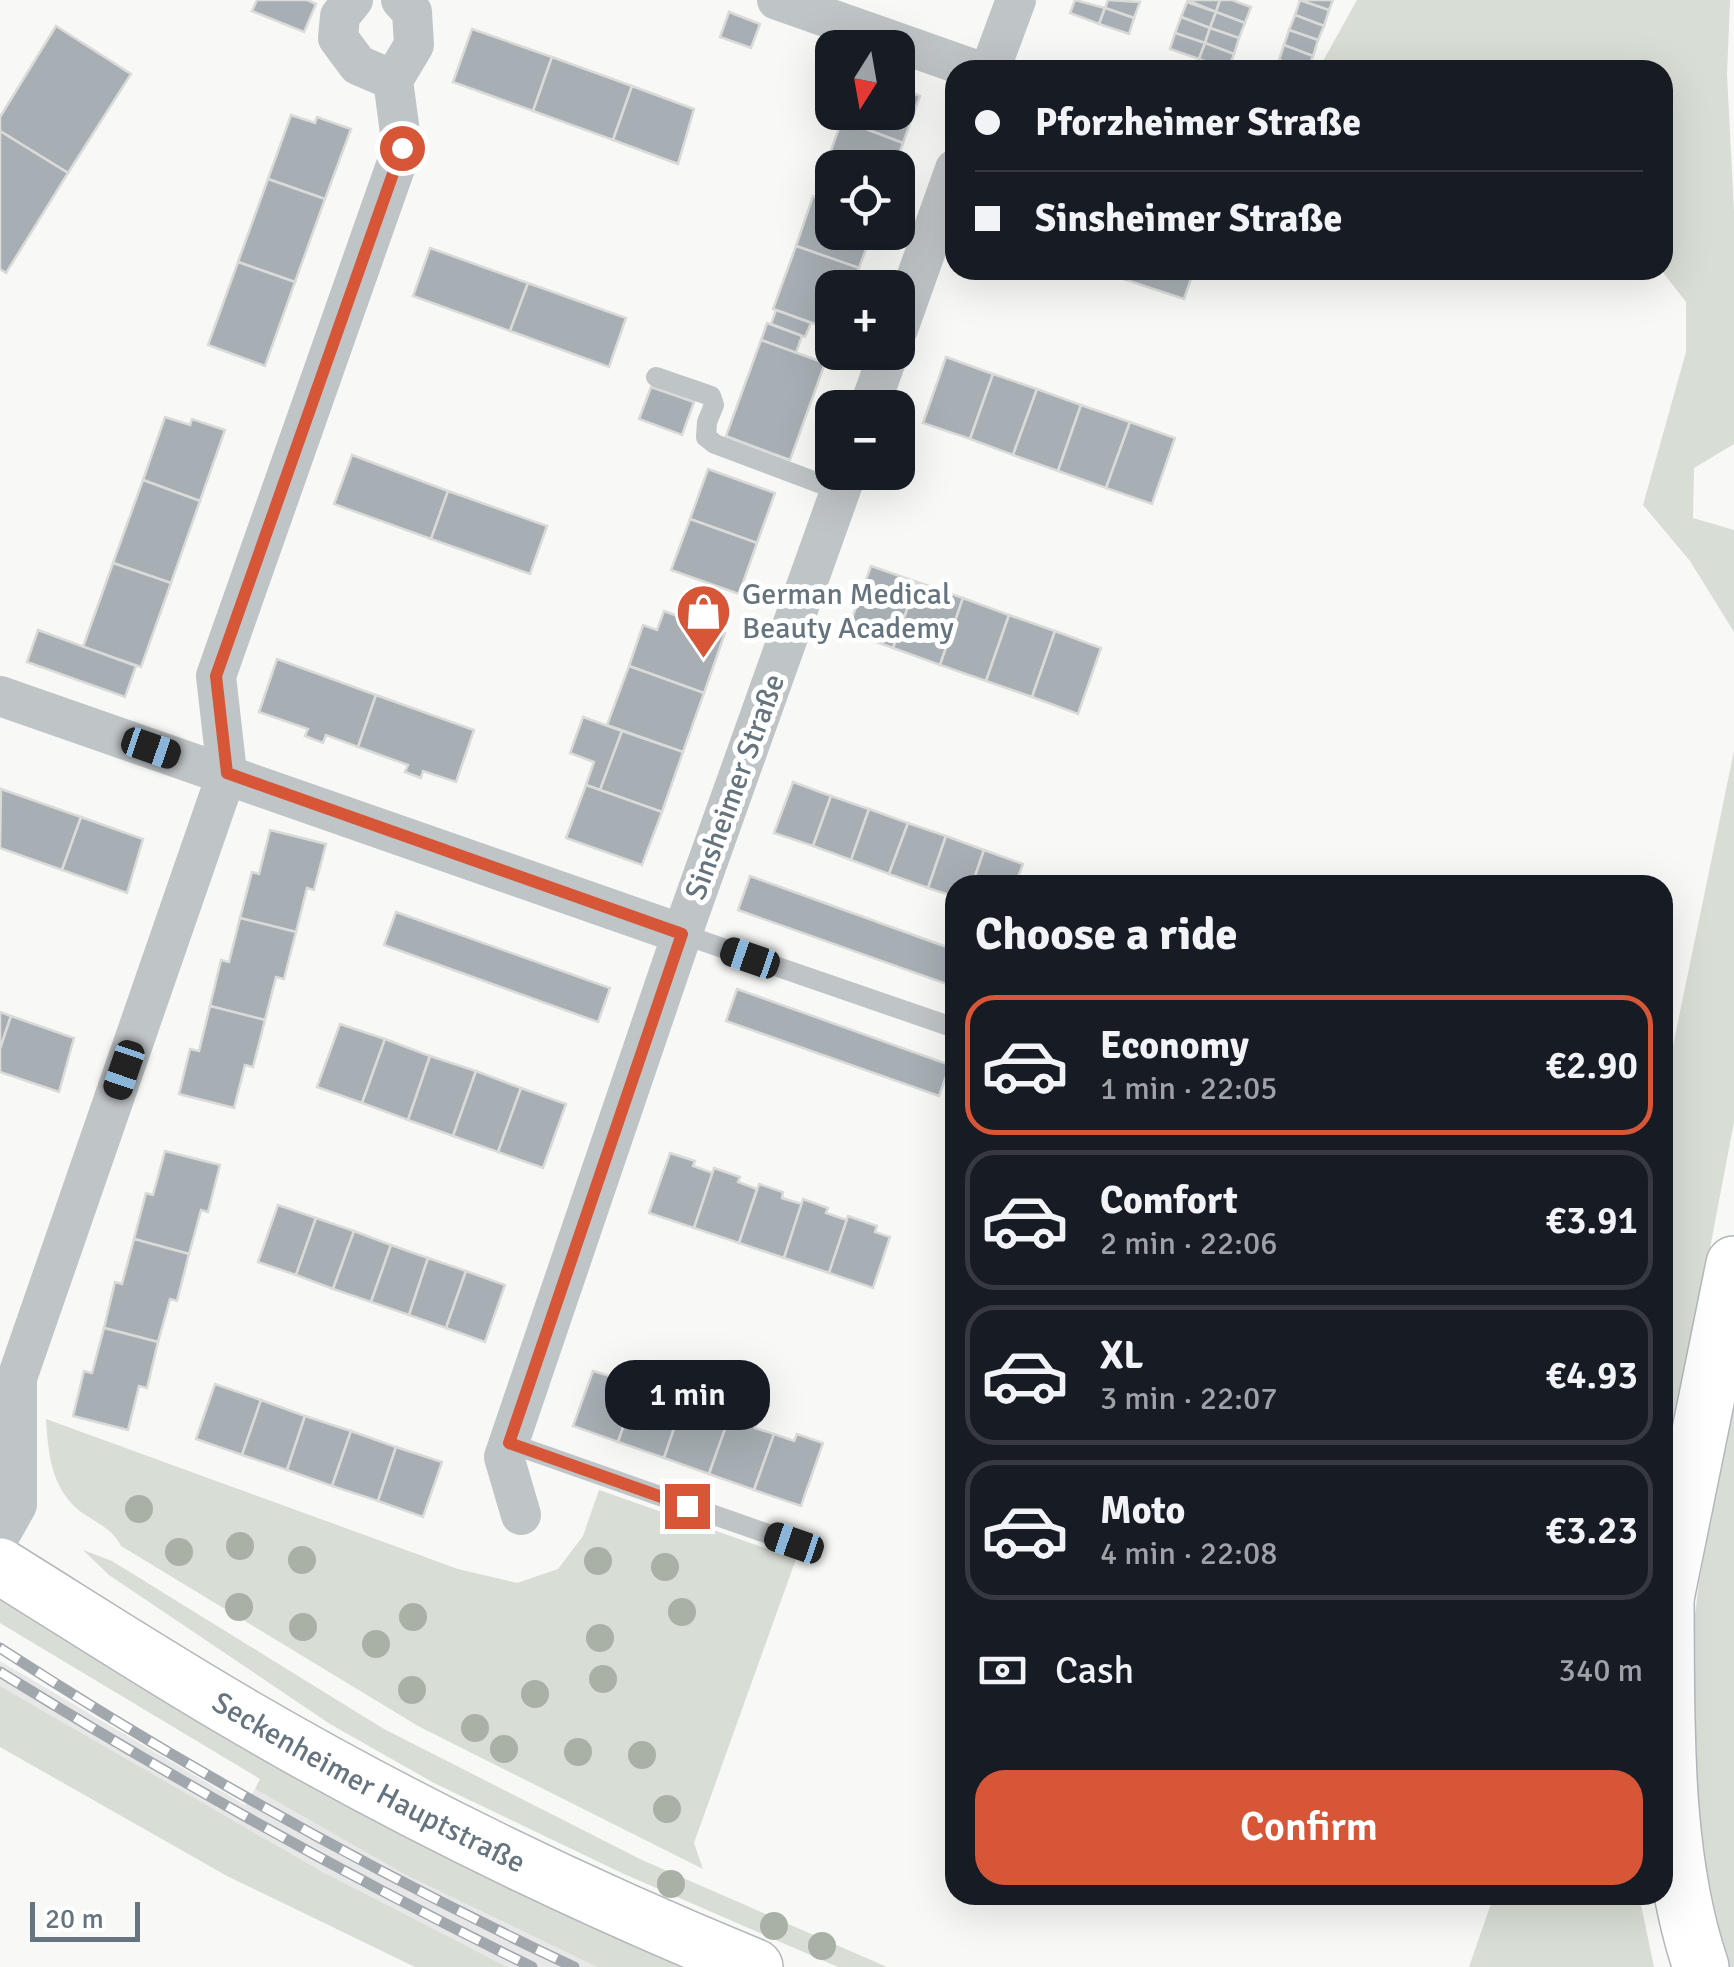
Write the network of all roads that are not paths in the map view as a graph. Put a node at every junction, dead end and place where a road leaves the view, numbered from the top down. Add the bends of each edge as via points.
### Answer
1 (352, 0) edge
2 (401, 0) edge
3 (777, 0) edge
4 (1016, 0) edge
5 (948, 60) edge
6 (994, 60) edge
7 (392, 80) junction
8 (945, 196) edge
9 (915, 281) edge
10 (656, 377) dead end
11 (815, 474) edge
12 (840, 490) edge
13 (0, 696) edge
14 (227, 773) junction
15 (682, 934) junction
16 (945, 1025) edge
17 (1734, 1264) edge
18 (8, 1384) edge
19 (509, 1443) junction
20 (520, 1515) dead end
21 (0, 1534) edge
22 (794, 1543) dead end
23 (1673, 1563) edge
24 (0, 1566) edge
25 (1673, 1827) edge
26 (1652, 1905) edge
27 (755, 1967) edge
28 (1663, 1967) edge
29 (1701, 1967) edge

1 - 7 street via 340,16 338,38 358,65
2 - 7 street via 412,12 414,45
3 - 5 street
4 - 6 street
7 - 14 street via 402,148 216,676
8 - 9 street
10 - 11 lane via 710,396 706,437 715,444
12 - 15 street, Sinsheimer Straße
13 - 14 street
14 - 15 street
14 - 18 street
15 - 16 lane
15 - 19 street, Sinsheimer Straße
17 - 23 main road
18 - 21 street via 17,1505
19 - 20 street, Sinsheimer Straße via 504,1457
19 - 22 lane
24 - 27 main road, Seckenheimer Hauptstraße via 244,1717 417,1812
25 - 29 main road
26 - 28 main road

